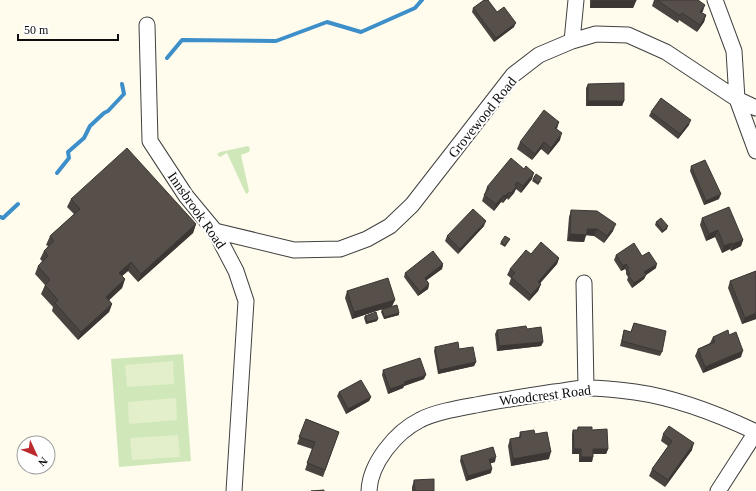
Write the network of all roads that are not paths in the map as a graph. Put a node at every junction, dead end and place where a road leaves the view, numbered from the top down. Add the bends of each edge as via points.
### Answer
1 (576, 0) edge
2 (715, 0) edge
3 (148, 25) dead end
4 (572, 41) junction
5 (737, 99) junction
6 (756, 108) edge
7 (756, 151) edge
8 (215, 231) junction
9 (584, 283) dead end
10 (586, 388) junction
11 (756, 432) edge
12 (234, 491) edge
13 (369, 491) edge
14 (718, 491) edge

1 - 4 street
2 - 5 street via 734,51
3 - 8 street, Innsbrook Road via 150,141 186,196
4 - 5 street, Grovewood Road via 596,34 628,35 666,52
4 - 8 street, Grovewood Road via 539,56 513,75 412,205 390,226 367,239 340,249 294,250
5 - 6 street, Grovewood Road
5 - 7 street
8 - 12 street, Innsbrook Road via 236,271 246,301
9 - 10 street
10 - 11 street, Woodcrest Road via 636,392 685,403
10 - 13 street, Woodcrest Road via 507,398 453,409 421,419 405,429 392,442 378,463
11 - 14 street

